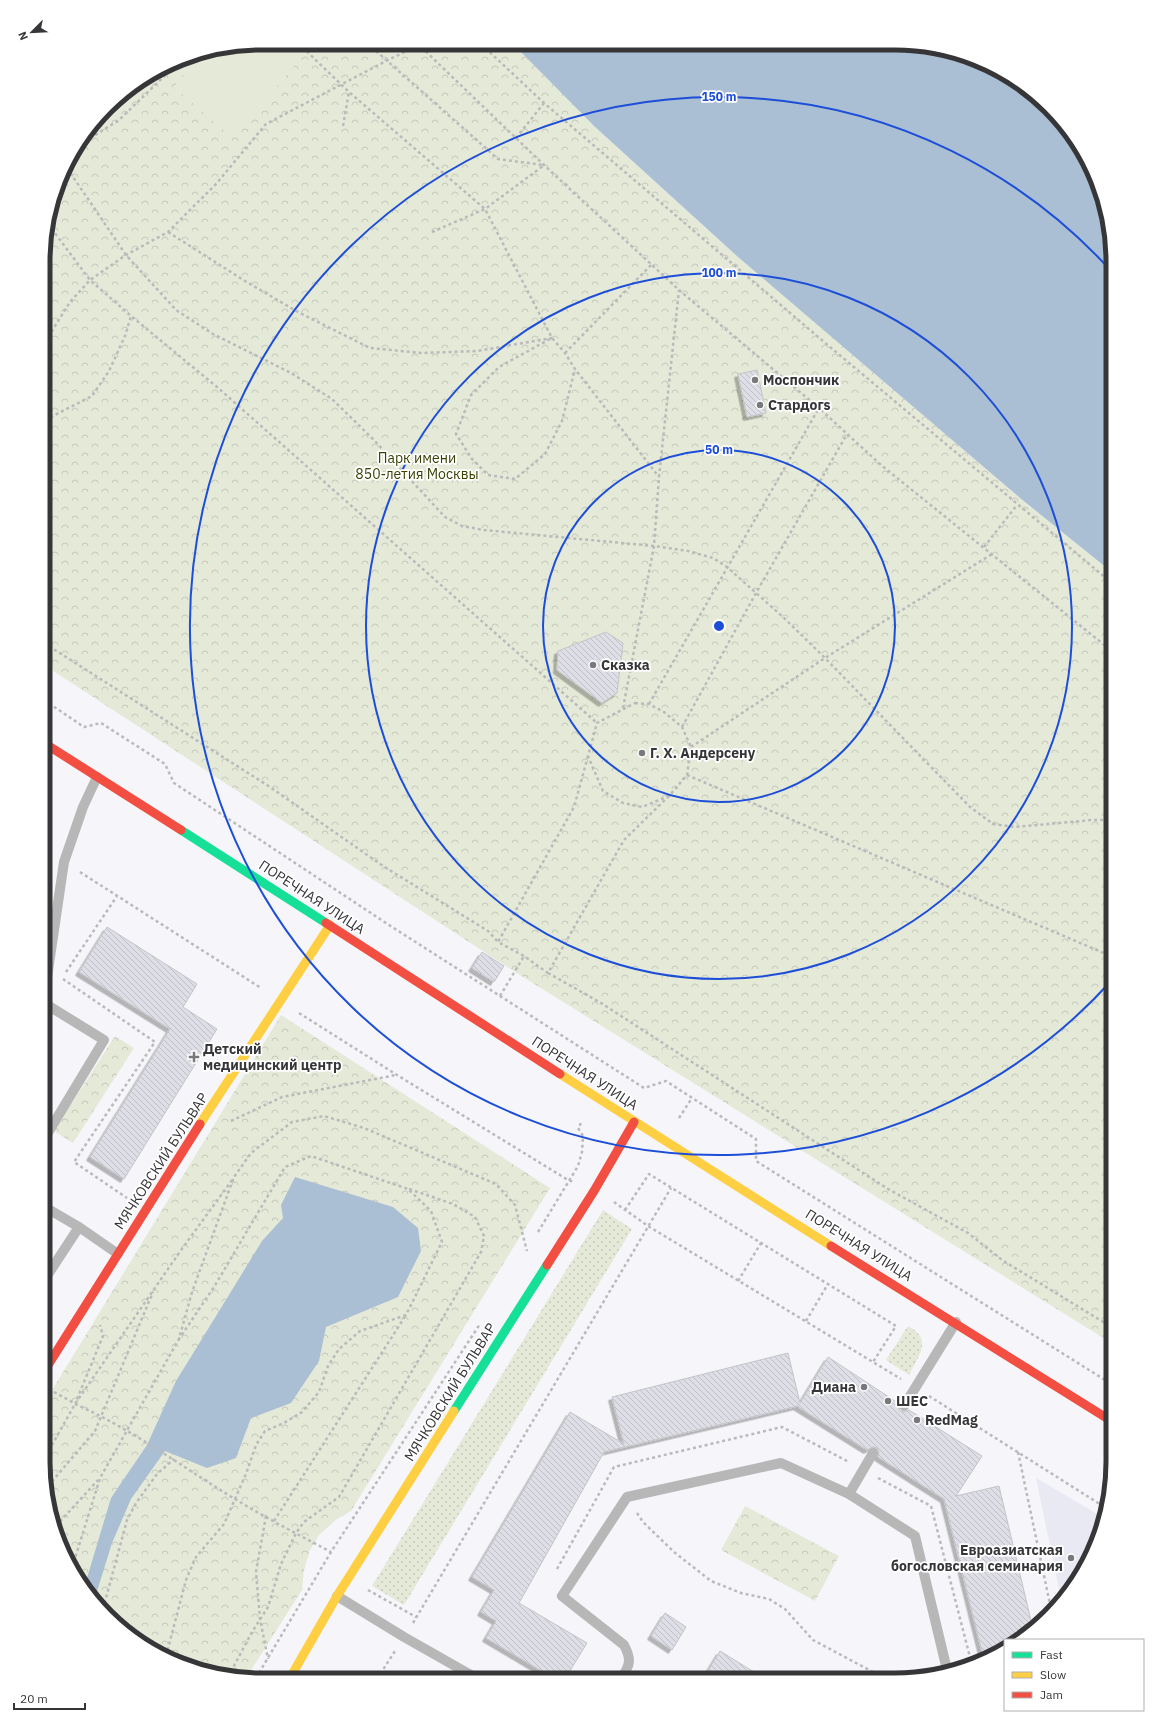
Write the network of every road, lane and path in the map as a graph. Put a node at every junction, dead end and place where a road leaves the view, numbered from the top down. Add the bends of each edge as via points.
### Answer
1 (306, 50) edge
2 (374, 50) edge
3 (407, 50) edge
4 (424, 50) edge
5 (487, 50) edge
6 (386, 61) junction
7 (169, 71) edge
8 (342, 84) junction
9 (349, 92) junction
10 (544, 103) junction
11 (343, 126) dead end
12 (90, 138) edge
13 (516, 138) junction
14 (544, 165) junction
15 (70, 172) edge
16 (485, 209) junction
17 (53, 230) edge
18 (168, 232) junction
19 (432, 232) dead end
20 (126, 255) junction
21 (651, 265) junction
22 (90, 280) junction
23 (679, 290) junction
24 (131, 316) junction
25 (50, 334) edge
26 (552, 338) junction
27 (565, 353) junction
28 (575, 369) junction
29 (820, 408) junction
30 (50, 417) edge
31 (847, 434) junction
32 (660, 477) junction
33 (1017, 505) junction
34 (654, 546) junction
35 (984, 547) junction
36 (992, 554) junction
37 (727, 567) junction
38 (1106, 578) edge
39 (756, 593) junction
40 (1106, 646) edge
41 (50, 647) edge
42 (825, 658) junction
43 (50, 704) edge
44 (650, 704) junction
45 (624, 708) junction
46 (597, 723) junction
47 (682, 727) junction
48 (50, 747) edge
49 (691, 747) junction
50 (588, 756) junction
51 (687, 775) junction
52 (97, 777) junction
53 (669, 796) junction
54 (1106, 820) edge
55 (50, 853) edge
56 (64, 862) junction
57 (330, 925) junction
58 (498, 942) junction
59 (1106, 954) edge
60 (524, 956) junction
61 (50, 957) edge
62 (548, 973) junction
63 (500, 996) junction
64 (281, 1002) junction
65 (50, 1006) edge
66 (397, 1075) junction
67 (692, 1098) junction
68 (679, 1118) dead end
69 (634, 1122) junction
70 (225, 1123) dead end
71 (581, 1123) dead end
72 (50, 1131) edge
73 (234, 1177) junction
74 (568, 1180) junction
75 (576, 1182) dead end
76 (671, 1188) junction
77 (408, 1189) junction
78 (614, 1202) dead end
79 (50, 1210) edge
80 (625, 1210) junction
81 (648, 1226) junction
82 (79, 1227) junction
83 (535, 1238) dead end
84 (761, 1243) junction
85 (531, 1245) dead end
86 (527, 1251) junction
87 (118, 1254) junction
88 (523, 1258) dead end
89 (50, 1271) edge
90 (738, 1281) junction
91 (828, 1284) junction
92 (156, 1286) junction
93 (93, 1295) junction
94 (406, 1315) junction
95 (484, 1318) dead end
96 (806, 1321) junction
97 (956, 1322) junction
98 (1106, 1324) edge
99 (180, 1339) junction
100 (874, 1362) junction
101 (50, 1363) edge
102 (1106, 1381) edge
103 (916, 1388) junction
104 (50, 1389) dead end
105 (75, 1404) junction
106 (904, 1406) dead end
107 (102, 1416) junction
108 (1106, 1418) edge
109 (127, 1431) junction
110 (50, 1449) edge
111 (1018, 1451) junction
112 (873, 1454) dead end
113 (174, 1459) junction
114 (863, 1470) junction
115 (100, 1478) junction
116 (51, 1482) edge
117 (849, 1494) junction
118 (627, 1497) junction
119 (235, 1499) junction
120 (1102, 1505) edge
121 (266, 1516) junction
122 (274, 1521) junction
123 (59, 1523) edge
124 (296, 1533) junction
125 (331, 1552) junction
126 (74, 1560) edge
127 (324, 1565) junction
128 (554, 1574) dead end
129 (348, 1579) junction
130 (337, 1596) junction
131 (104, 1603) edge
132 (1051, 1604) edge
133 (416, 1617) junction
134 (260, 1619) junction
135 (404, 1637) junction
136 (167, 1651) edge
137 (268, 1659) junction
138 (970, 1659) edge
139 (946, 1667) edge
140 (232, 1671) edge
141 (259, 1673) edge
142 (293, 1673) edge
143 (381, 1673) edge
144 (467, 1673) edge
145 (624, 1673) edge
146 (875, 1673) edge

1 - 8 path
2 - 6 path
3 - 6 path
4 - 13 path
5 - 10 path
6 - 8 path
6 - 14 path via 498,159
7 - 12 path via 119,120
8 - 9 path
8 - 18 path via 266,124 216,184
9 - 11 path
9 - 16 path
10 - 13 path
10 - 33 path
13 - 14 path
14 - 16 path
14 - 21 path
15 - 20 path
16 - 19 path
16 - 26 path
17 - 22 path
18 - 20 path
18 - 26 path via 244,281 298,312 370,348 422,353 477,351
20 - 22 path
20 - 34 path via 176,310 213,334 292,373 332,399 373,438 445,517 462,526 484,530
21 - 23 path
21 - 27 path
22 - 24 path
22 - 25 path via 70,302
23 - 29 path
23 - 32 path
24 - 30 path via 109,371 92,396
24 - 46 path via 217,387
26 - 27 path
26 - 28 path via 499,367 471,394 456,434 472,459 488,475 515,479 545,454 562,421
27 - 28 path
28 - 32 path
29 - 31 path
29 - 37 path
31 - 35 path via 881,465
31 - 39 path
32 - 34 path
33 - 35 path
33 - 38 path
34 - 37 path via 713,558
34 - 45 path
35 - 36 path
36 - 40 path
36 - 42 path
37 - 39 path
37 - 44 path
39 - 42 path
39 - 47 path
41 - 58 path via 270,787 383,866 488,931
42 - 49 path
42 - 54 path via 970,807 993,824 1015,827
43 - 63 path via 84,727 102,723 165,764 174,783
44 - 45 path via 635,703
44 - 47 path
45 - 46 path
46 - 50 path
47 - 49 path
48 - 52 main road, ПОРЕЧНАЯ УЛИЦА
49 - 51 path
50 - 53 path via 604,791 622,803 642,807
50 - 58 path via 574,807
51 - 53 path
51 - 59 path
52 - 56 lane via 83,807
52 - 57 main road, ПОРЕЧНАЯ УЛИЦА
53 - 62 path via 624,840
55 - 56 path
56 - 61 lane
56 - 64 path
57 - 64 main road, МЯЧКОВСКИЙ БУЛЬВАР
57 - 69 main road, ПОРЕЧНАЯ УЛИЦА
58 - 60 path
60 - 62 path
60 - 63 path
62 - 98 path via 608,1007 888,1189 968,1233 1002,1260
63 - 67 path via 644,1088 666,1081
64 - 66 path
64 - 87 main road, МЯЧКОВСКИЙ БУЛЬВАР
65 - 72 lane via 104,1040
66 - 70 path via 282,1096
66 - 74 path
67 - 68 path
67 - 102 path via 756,1139 756,1161
69 - 97 main road, ПОРЕЧНАЯ УЛИЦА
69 - 129 main road, МЯЧКОВСКИЙ БУЛЬВАР via 594,1191
71 - 74 path via 578,1128 583,1136 582,1152 578,1166
73 - 86 path via 252,1153 292,1122 324,1116 364,1128 496,1184 515,1205
73 - 92 path
73 - 99 path via 192,1292
74 - 75 path
74 - 83 path
76 - 80 path via 649,1174
76 - 81 path
76 - 84 path
77 - 94 path via 431,1211 442,1242
77 - 99 path via 311,1156 285,1167
77 - 124 path via 453,1204 476,1217 484,1236 481,1252 339,1497 304,1522
78 - 80 path
79 - 82 lane
80 - 81 path
81 - 90 path
81 - 133 path
82 - 87 lane
82 - 89 lane
84 - 90 path
84 - 91 path
85 - 86 path
86 - 88 path
87 - 93 main road, МЯЧКОВСКИЙ БУЛЬВАР
90 - 96 path
91 - 96 path
91 - 100 path via 896,1326
92 - 105 path
92 - 107 path
93 - 101 main road, МЯЧКОВСКИЙ БУЛЬВАР
93 - 105 path via 103,1336
94 - 119 path via 360,1330 339,1349 328,1366 319,1392 302,1412 265,1431 256,1445
94 - 122 path
95 - 125 path
96 - 100 path
97 - 103 lane
97 - 108 main road, ПОРЕЧНАЯ УЛИЦА
99 - 109 path
100 - 103 path
103 - 106 lane
103 - 111 path
104 - 105 path
105 - 107 path
105 - 110 path
107 - 109 path
107 - 116 path via 95,1431
109 - 113 path
109 - 115 path
111 - 120 path
111 - 132 path
112 - 114 lane
113 - 119 path
113 - 131 path via 157,1474 127,1520
114 - 117 lane
114 - 128 path via 782,1427 614,1467
114 - 138 path via 931,1506
115 - 123 path
115 - 126 path
117 - 118 lane via 781,1463
117 - 139 lane via 915,1536
118 - 145 lane via 562,1596 624,1645 629,1655 629,1667
118 - 146 path via 643,1522 674,1552 711,1581 741,1593 769,1599 785,1609 813,1640
119 - 121 path
119 - 136 path via 224,1524 196,1557 186,1580
121 - 122 path
121 - 134 path via 256,1572
122 - 124 path
124 - 125 path
124 - 134 path via 281,1564 268,1608
125 - 127 path
127 - 129 path
127 - 137 path
129 - 130 main road, МЯЧКОВСКИЙ БУЛЬВАР
129 - 133 path
130 - 135 lane
130 - 142 main road, МЯЧКОВСКИЙ БУЛЬВАР
133 - 135 path
134 - 137 path
134 - 140 path
135 - 143 path
135 - 144 lane
137 - 141 path

